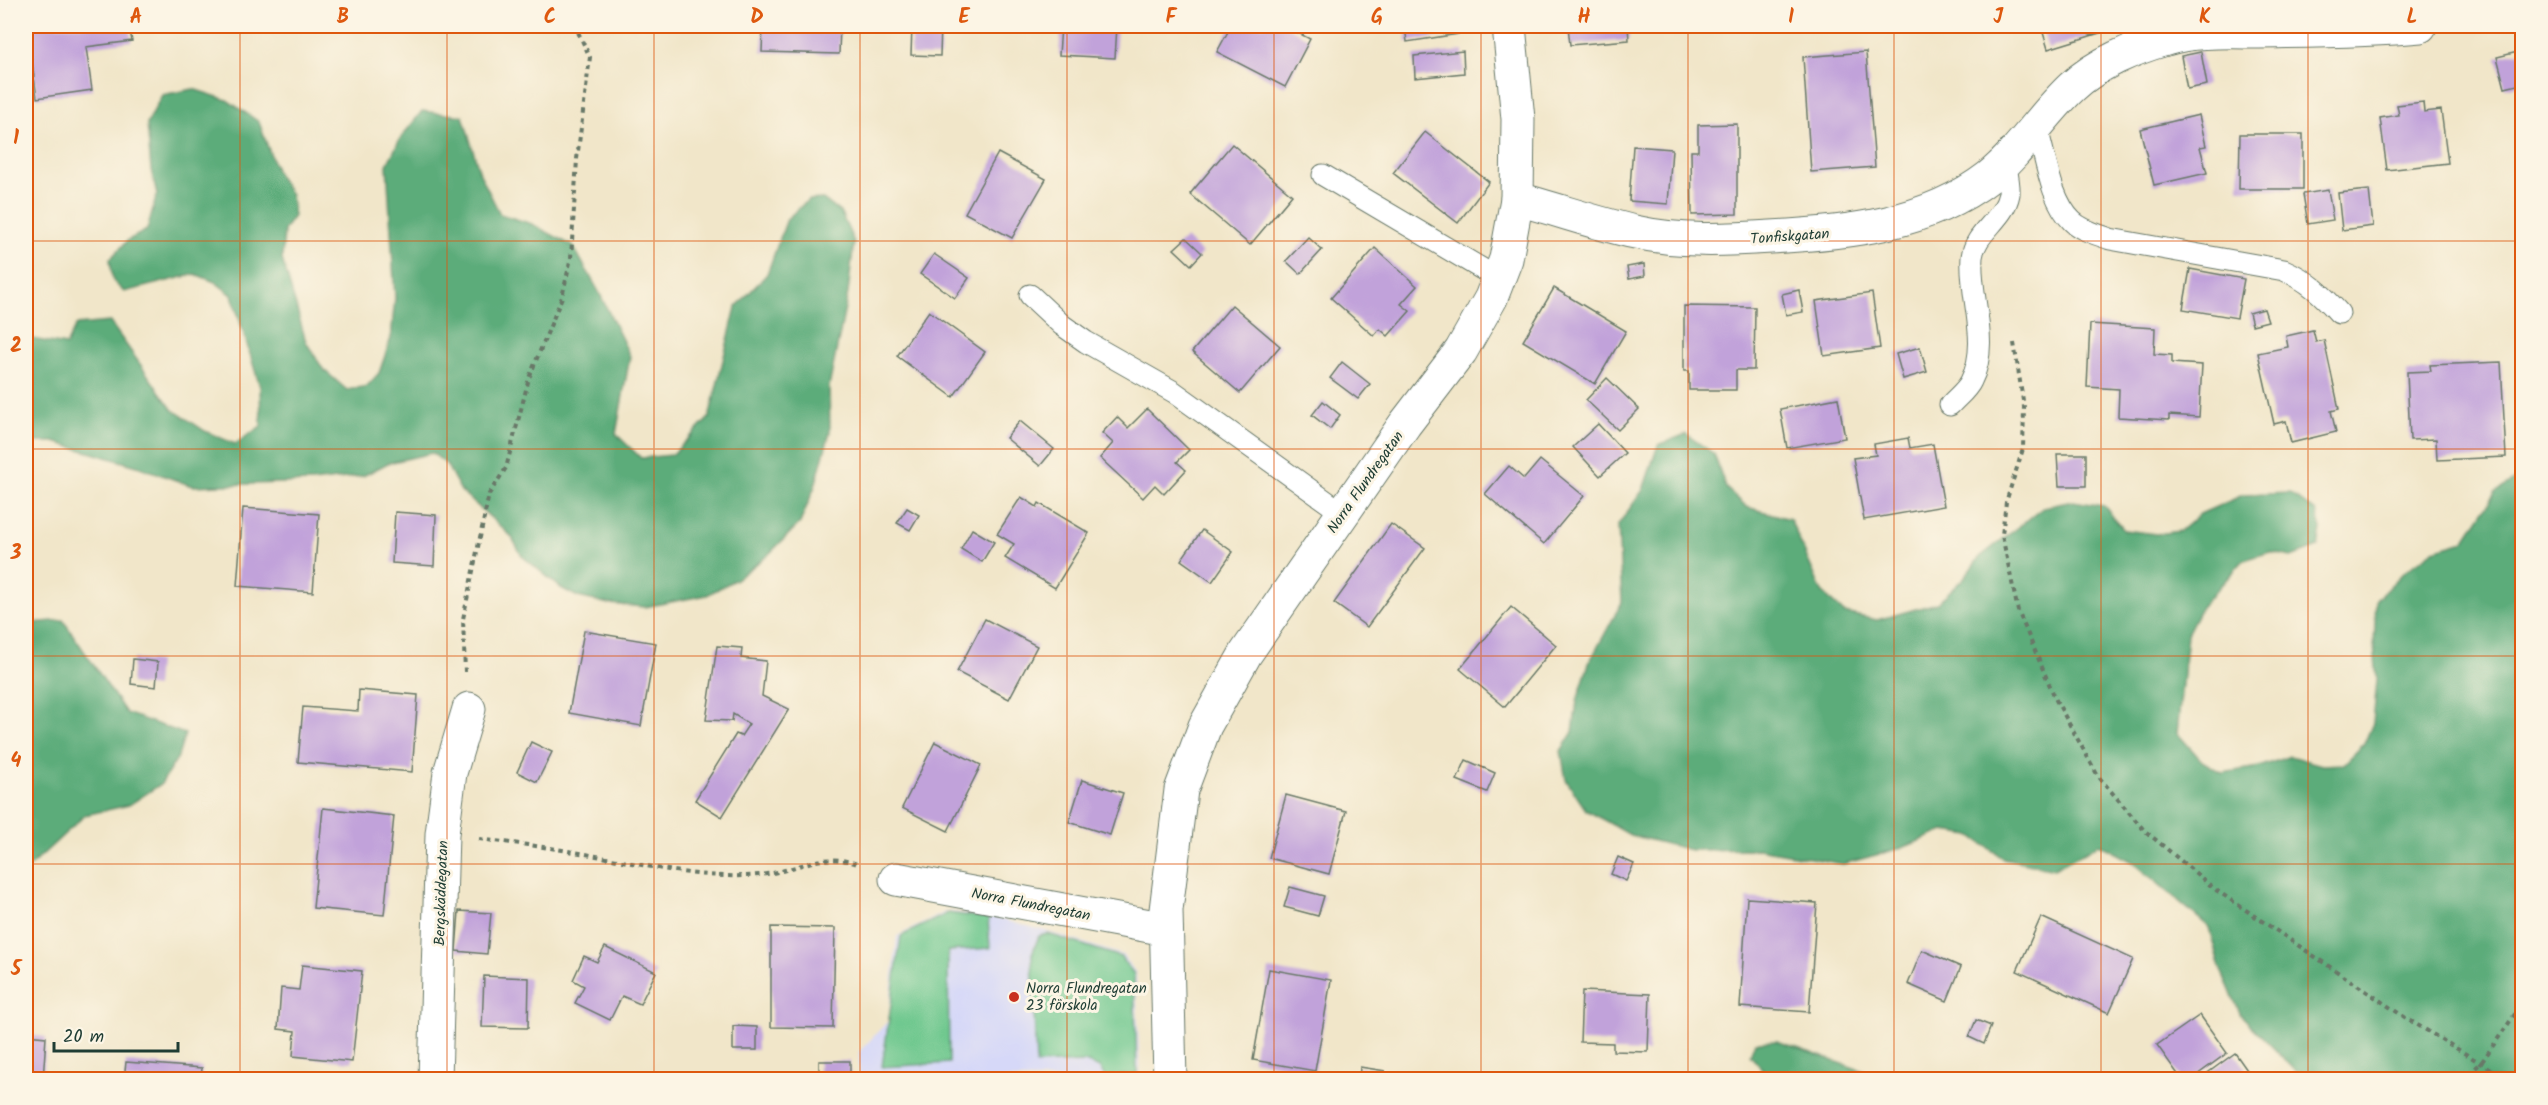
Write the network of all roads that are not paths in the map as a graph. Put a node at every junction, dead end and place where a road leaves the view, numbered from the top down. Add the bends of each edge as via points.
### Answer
1 (1509, 26) edge
2 (2420, 26) edge
3 (2037, 129) junction
4 (2005, 162) junction
5 (1323, 175) dead end
6 (1517, 199) junction
7 (1499, 279) junction
8 (1030, 294) dead end
9 (2339, 313) dead end
10 (1950, 405) dead end
11 (1344, 514) junction
12 (469, 709) road end
13 (896, 879) road end
14 (1166, 929) junction
15 (435, 1080) edge
16 (1170, 1080) edge

1 - 6 street, Norra Flundregatan via 1518,119
2 - 3 street, Tonfiskgatan via 2219,32 2168,38 2094,68 2070,88
3 - 4 street, Tonfiskgatan
3 - 9 lane via 2056,197 2072,220 2086,230 2110,239 2284,270 2319,290
4 - 6 street, Tonfiskgatan via 1959,197 1927,210 1855,231 1802,236 1687,239 1635,232
4 - 10 lane via 2009,192 2005,208 1976,243 1972,257 1979,324 1978,361 1970,383
5 - 7 lane
6 - 7 street, Norra Flundregatan
7 - 11 street, Norra Flundregatan via 1461,351
8 - 11 lane via 1078,336 1174,392
11 - 14 street, Norra Flundregatan via 1246,653 1205,726 1181,790
12 - 15 street, Bergskäddegatan via 450,774 442,834
13 - 14 street, Norra Flundregatan
14 - 16 street, Norra Flundregatan

